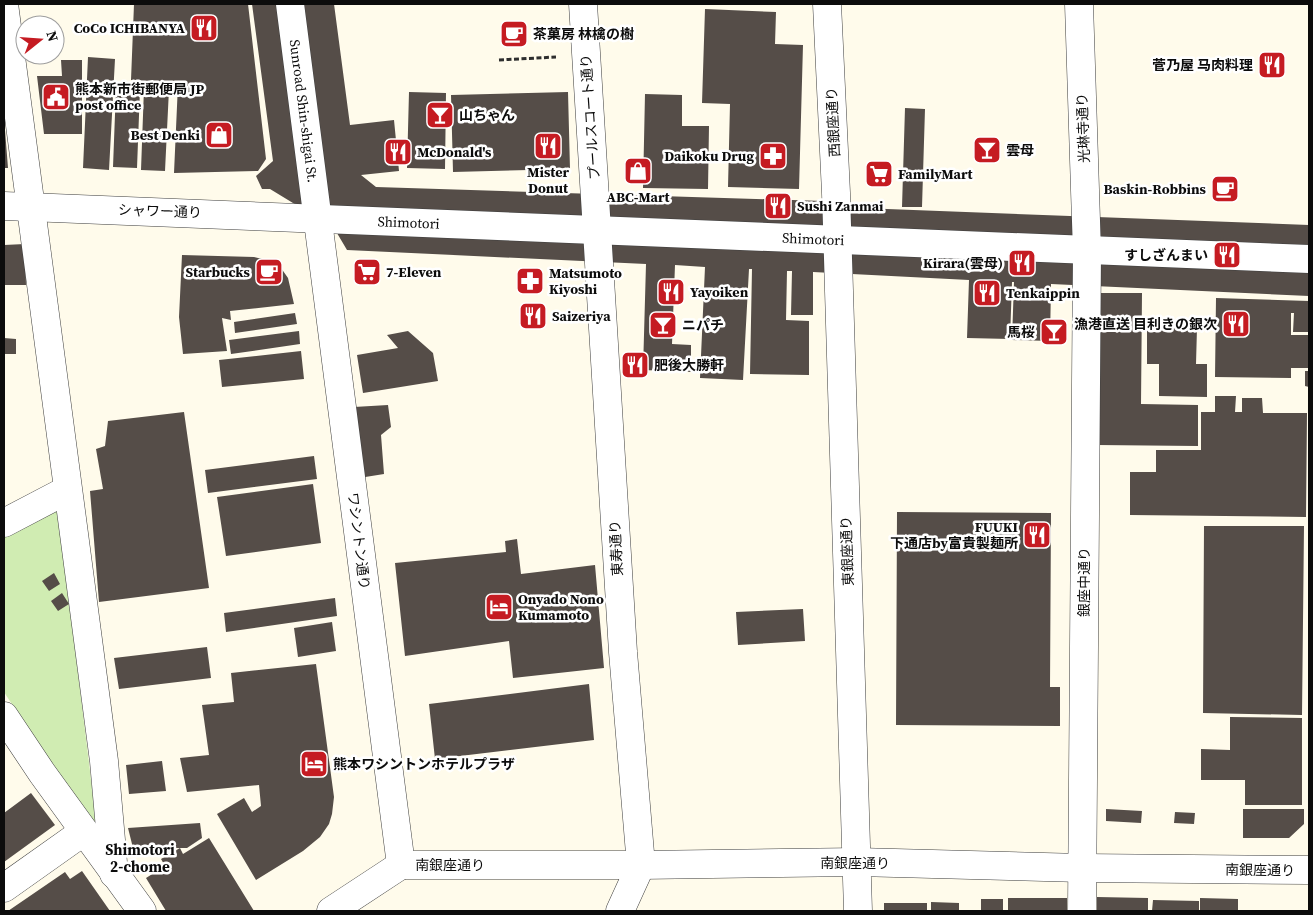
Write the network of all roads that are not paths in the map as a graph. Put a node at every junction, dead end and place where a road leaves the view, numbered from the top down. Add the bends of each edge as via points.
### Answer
1 (4, 4) edge
2 (290, 4) edge
3 (583, 4) edge
4 (827, 4) edge
5 (1078, 4) edge
6 (4, 206) edge
7 (31, 206) junction
8 (317, 217) junction
9 (597, 231) junction
10 (836, 240) junction
11 (1087, 252) junction
12 (1309, 260) edge
13 (67, 490) junction
14 (4, 524) edge
15 (4, 716) edge
16 (83, 832) junction
17 (857, 862) junction
18 (401, 865) junction
19 (641, 865) junction
20 (1082, 868) junction
21 (1309, 870) edge
22 (114, 874) junction
23 (4, 888) edge
24 (142, 911) edge
25 (331, 911) edge
26 (620, 911) edge
27 (858, 911) edge
28 (1082, 911) edge

1 - 7 street
2 - 8 street, Sunroad Shin-shigai St.
3 - 9 street, プールスコート通り
4 - 10 street, 西銀座通り
5 - 11 street, 光琳寺通り
6 - 7 street, シャワー通り
7 - 8 street, シャワー通り
7 - 13 street
8 - 9 street, Shimotori
8 - 18 street, ワシントン通り
9 - 10 street, Shimotori
9 - 19 street, 東寿通り via 622,652
10 - 11 street, Shimotori
10 - 17 street, 東銀座通り
11 - 12 street, Shimotori
11 - 20 street, 銀座中通り
13 - 14 street
13 - 22 street via 104,761
15 - 16 street
16 - 22 street
16 - 23 street
17 - 19 street, 南銀座通り
17 - 20 street, 南銀座通り
17 - 27 street, 東銀座通り
18 - 19 street, 南銀座通り
18 - 25 street
19 - 26 street
20 - 21 street, 南銀座通り
20 - 28 street, 銀座中通り
22 - 24 street

